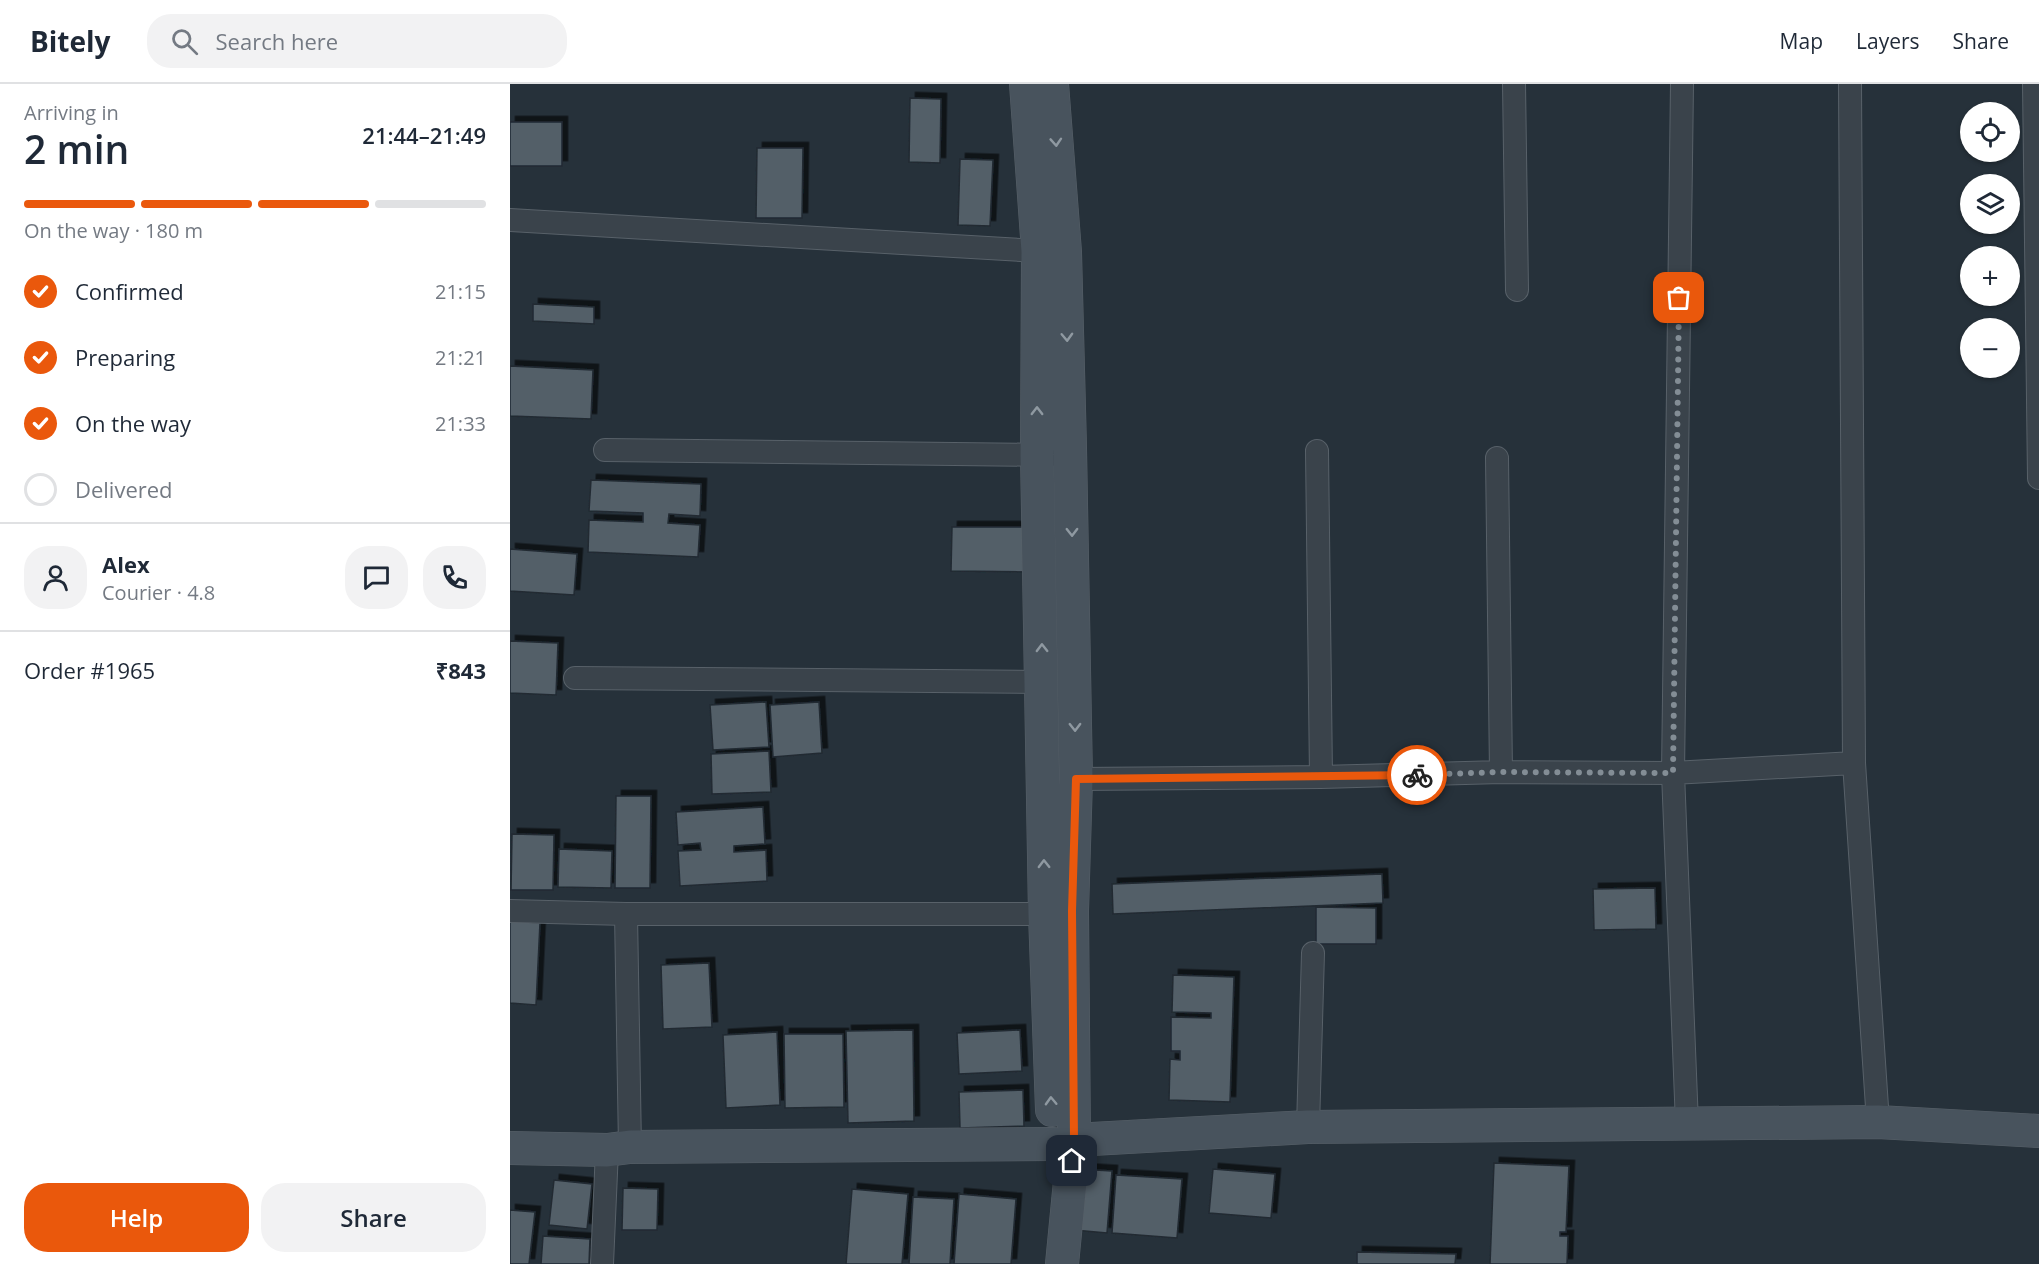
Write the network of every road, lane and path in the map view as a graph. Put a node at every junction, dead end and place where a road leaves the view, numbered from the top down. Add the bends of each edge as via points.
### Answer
1 (1026, 84) edge
2 (1052, 84) edge
3 (1514, 84) edge
4 (1682, 84) edge
5 (1850, 84) edge
6 (2034, 84) edge
7 (510, 220) edge
8 (1038, 251) junction
9 (1517, 290) dead end
10 (605, 450) dead end
11 (1317, 451) dead end
12 (1037, 455) junction
13 (1071, 455) junction
14 (1497, 458) dead end
15 (2039, 478) edge
16 (574, 678) dead end
17 (1042, 682) junction
18 (1854, 763) junction
19 (1501, 772) junction
20 (1673, 773) junction
21 (1321, 777) junction
22 (1076, 779) junction
23 (510, 911) edge
24 (626, 914) junction
25 (1045, 914) junction
26 (1313, 953) dead end
27 (1878, 1122) junction
28 (1687, 1124) junction
29 (1308, 1127) junction
30 (2039, 1131) edge
31 (1063, 1142) junction
32 (510, 1148) edge
33 (619, 1149) junction
34 (602, 1264) edge
35 (1041, 1264) edge
36 (1062, 1264) edge

1 - 8 main road
2 -> 13 main road via 1065,252
3 - 9 street
4 - 20 street
5 - 18 street
6 - 15 street
7 - 8 street
12 -> 8 main road
10 - 12 street
11 - 21 street
12 - 13 street
17 -> 12 main road
13 -> 22 main road
14 - 19 street
16 - 17 street
25 -> 17 main road
18 - 20 street
18 - 27 street
19 - 20 street
19 - 21 street
20 - 28 street
21 - 22 street
22 - 31 main road
23 - 24 street
24 - 25 street
24 - 33 street
31 -> 25 main road
26 - 29 street
27 - 28 main road
27 - 30 main road
28 - 29 main road
29 - 31 main road
31 - 33 main road
31 - 35 main road
31 - 36 main road
32 - 33 main road
33 - 34 street

